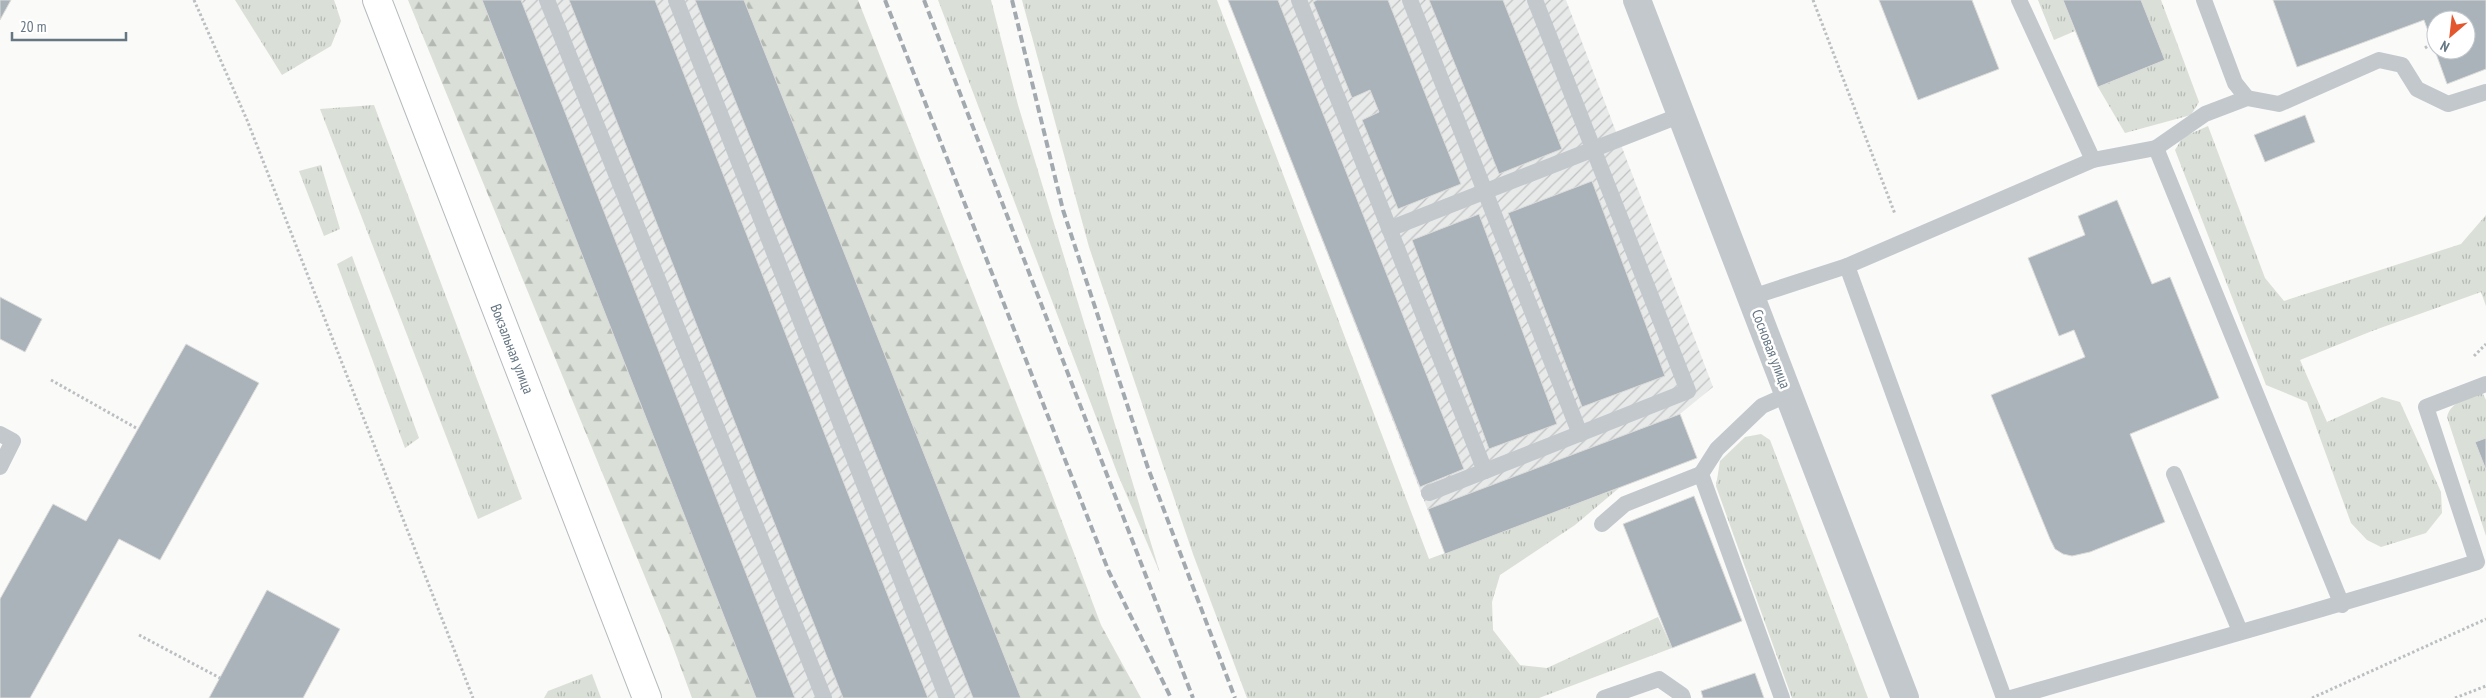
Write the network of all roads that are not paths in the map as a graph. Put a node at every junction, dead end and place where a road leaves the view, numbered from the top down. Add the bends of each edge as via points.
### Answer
1 (377, 0) edge
2 (547, 0) edge
3 (676, 0) edge
4 (1299, 0) edge
5 (1410, 0) edge
6 (1534, 0) edge
7 (1637, 0) edge
8 (2019, 0) edge
9 (2204, 0) edge
10 (2486, 92) edge
11 (2247, 98) junction
12 (1682, 115) junction
13 (2156, 148) junction
14 (1593, 149) junction
15 (2093, 160) junction
16 (1485, 192) junction
17 (1389, 229) junction
18 (1846, 266) junction
19 (1752, 297) junction
20 (2486, 384) edge
21 (1789, 394) junction
22 (0, 434) edge
23 (1580, 434) junction
24 (0, 467) edge
25 (1485, 471) junction
26 (1701, 474) junction
27 (2174, 474) dead end
28 (1429, 493) dead end
29 (1602, 524) dead end
30 (2342, 605) junction
31 (2240, 631) junction
32 (647, 698) edge
33 (824, 698) edge
34 (947, 698) edge
35 (1604, 698) edge
36 (1683, 698) edge
37 (1782, 698) edge
38 (1905, 698) edge
39 (2004, 698) edge
40 (2011, 698) edge

1 - 32 main road, Вокзальная улица
2 - 33 lane
3 - 34 lane
4 - 17 lane
5 - 16 lane
6 - 14 lane
7 - 12 street, Сосновая улица
8 - 15 lane
9 - 11 lane via 2235,83
10 - 11 lane via 2448,104 2417,89 2402,65 2379,60 2279,104
11 - 13 lane via 2205,114
12 - 14 lane
12 - 19 street, Сосновая улица
13 - 15 lane
13 - 30 lane
14 - 16 lane
14 - 23 lane via 1688,391
15 - 18 lane
16 - 17 lane
16 - 23 lane
17 - 25 lane
18 - 19 lane
18 - 39 lane
19 - 21 street, Сосновая улица
20 - 30 lane via 2426,407 2477,562
21 - 26 lane via 1762,406 1717,449
21 - 38 street, Сосновая улица
22 - 24 lane via 13,441
23 - 25 lane
25 - 28 lane
26 - 29 lane via 1625,504
26 - 37 lane
27 - 31 lane
30 - 31 lane
31 - 40 lane
35 - 36 lane via 1658,679

